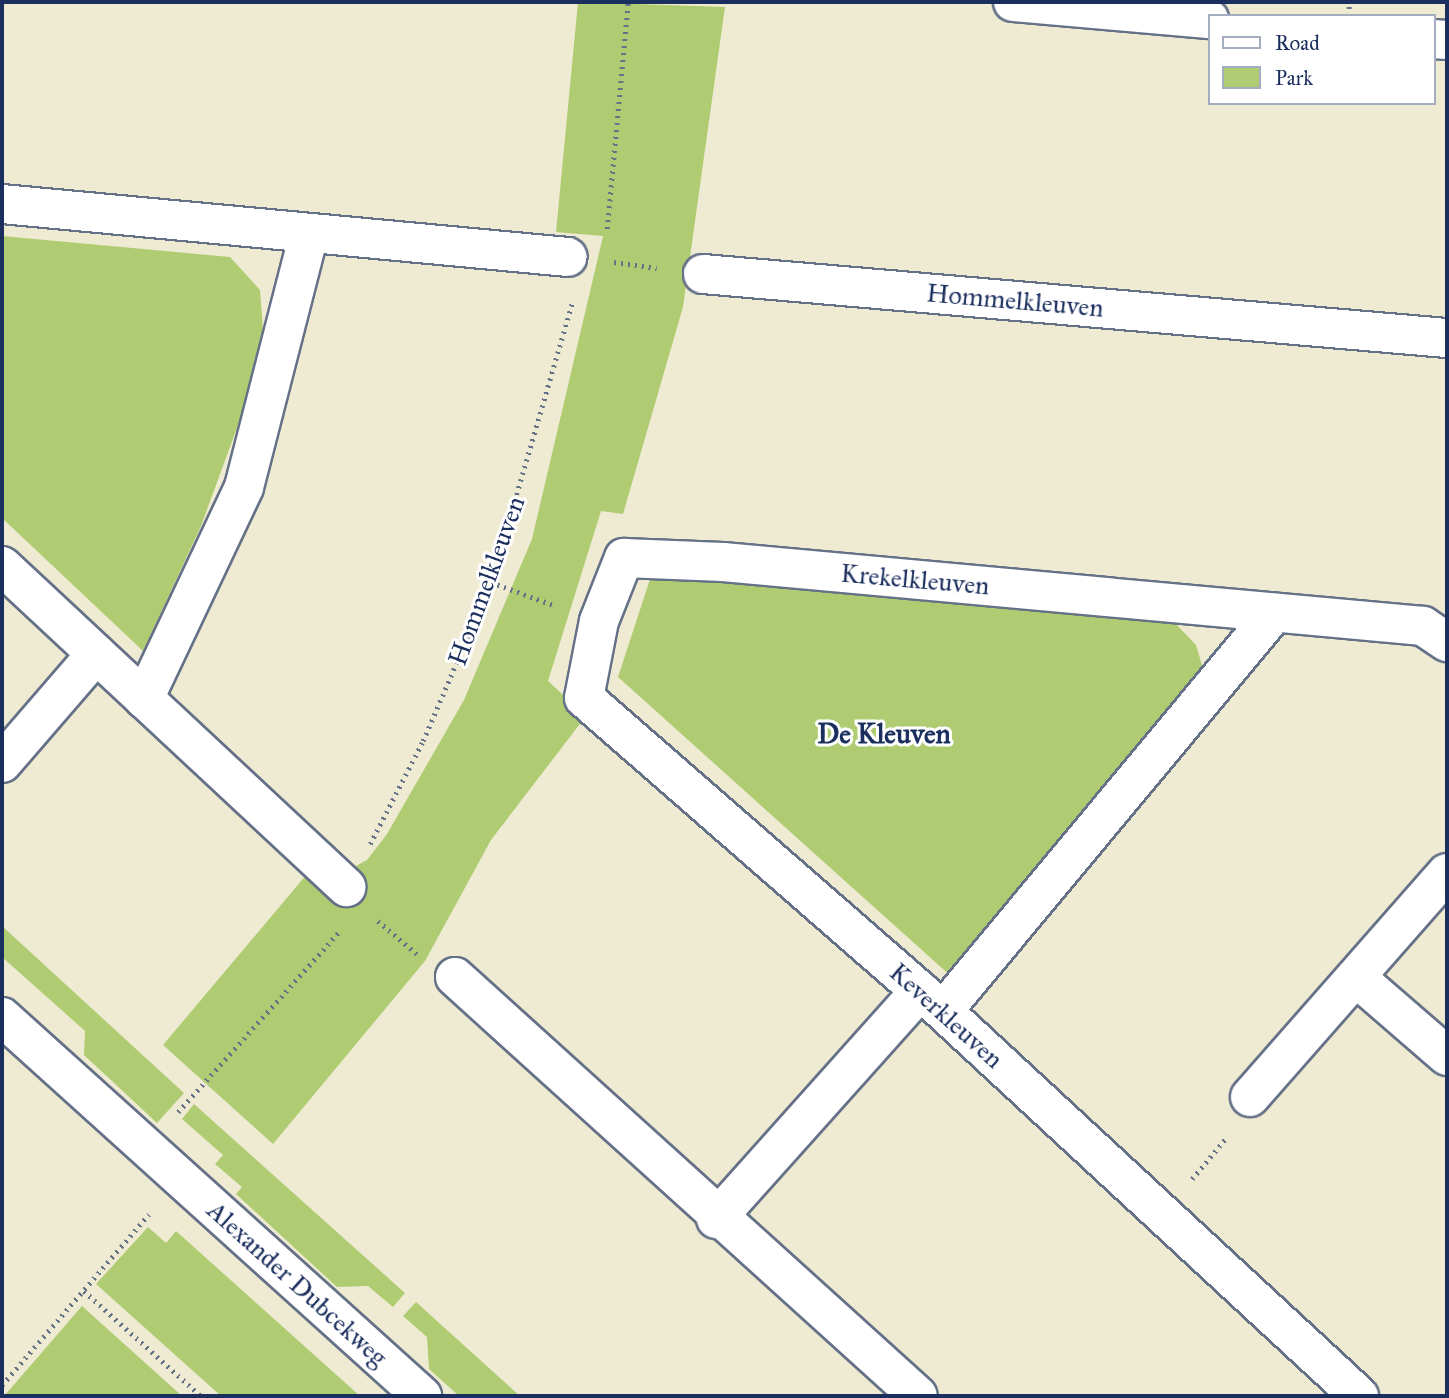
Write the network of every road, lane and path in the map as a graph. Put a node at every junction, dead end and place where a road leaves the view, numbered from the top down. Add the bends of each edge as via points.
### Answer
1 (628, 2) edge
2 (1013, 2) edge
3 (1208, 19) edge
4 (2, 204) edge
5 (309, 233) junction
6 (585, 259) junction
7 (703, 274) joint
8 (1447, 338) edge
9 (2, 566) edge
10 (492, 582) junction
11 (1274, 613) junction
12 (599, 621) junction
13 (1447, 642) edge
14 (96, 654) junction
15 (144, 699) junction
16 (2, 763) edge
17 (1447, 873) edge
18 (354, 897) junction
19 (455, 977) joint
20 (1357, 978) junction
21 (932, 1001) junction
22 (2, 1017) edge
23 (1447, 1056) edge
24 (195, 1093) dead end
25 (1250, 1097) joint
26 (172, 1171) junction
27 (1160, 1217) junction
28 (716, 1219) junction
29 (84, 1291) junction
30 (2, 1385) edge
31 (201, 1396) edge
32 (422, 1396) edge
33 (918, 1396) edge
34 (1359, 1396) edge

1 - 6 path, Hommelkleuven
2 - 3 street
4 - 5 street
5 - 6 street
5 - 15 street via 244,488
6 - 7 path
6 - 10 path, Hommelkleuven via 542,425
7 - 8 street, Hommelkleuven
9 - 14 street
10 - 12 path
10 - 18 path, Hommelkleuven
11 - 12 street, Krekelkleuven via 723,562 624,558
11 - 13 street, Krekelkleuven via 1423,626
11 - 21 street
12 - 21 street, Keverkleuven via 584,698
14 - 15 street
14 - 16 street
15 - 18 street
17 - 20 street
18 - 19 path via 411,950
18 - 24 path
19 - 28 street
20 - 23 street
20 - 25 street
21 - 27 street, Keverkleuven
21 - 28 street
22 - 26 street, Alexander Dubcekweg
25 - 27 path via 1236,1127
26 - 29 path via 158,1204
26 - 32 street, Alexander Dubcekweg
27 - 34 street, Keverkleuven
28 - 33 street
29 - 30 path
29 - 31 path

